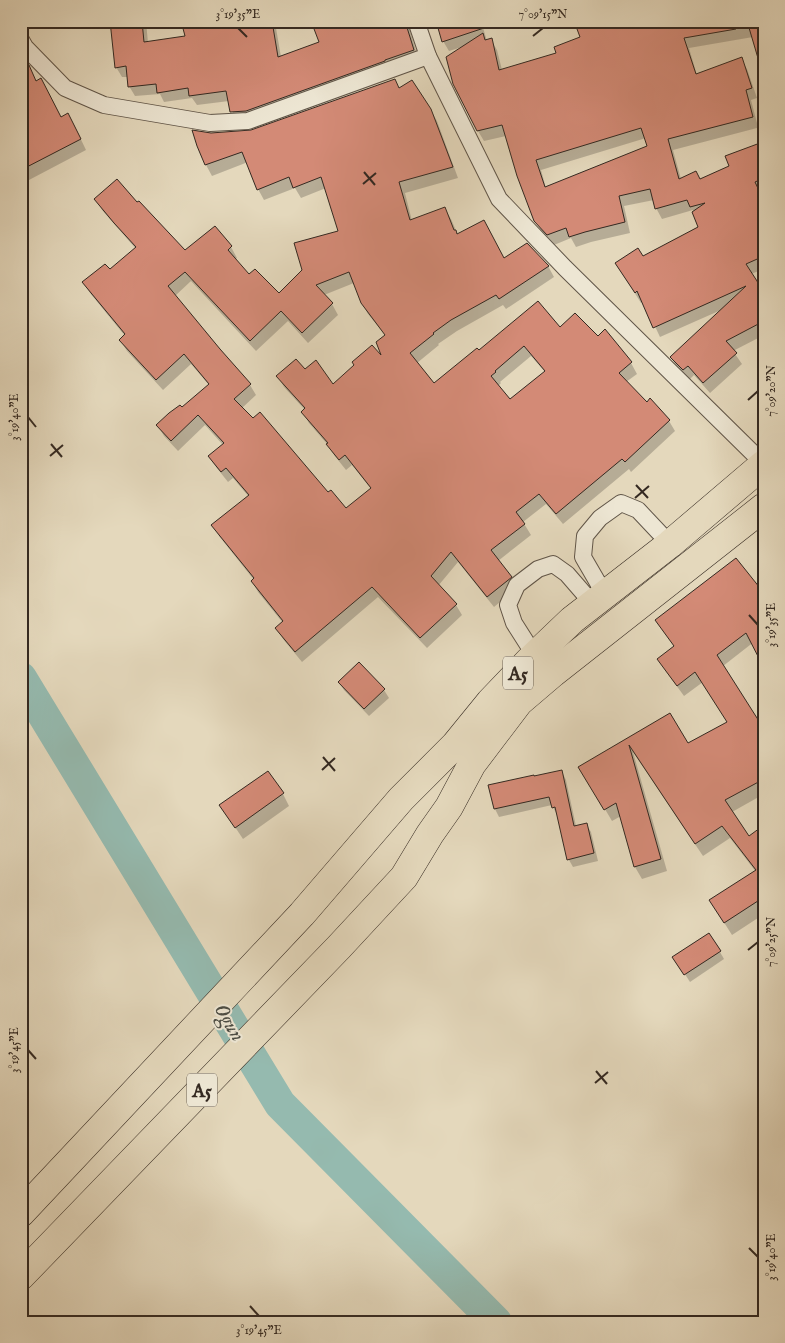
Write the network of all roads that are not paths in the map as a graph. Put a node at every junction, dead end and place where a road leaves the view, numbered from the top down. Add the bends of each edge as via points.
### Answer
1 (416, 21) edge
2 (21, 40) edge
3 (428, 56) junction
4 (764, 464) edge
5 (764, 507) edge
6 (670, 544) junction
7 (599, 599) junction
8 (535, 656) junction
9 (26, 1207) edge
10 (21, 1276) edge

1 - 3 street
2 - 3 street via 65,88 104,105 210,123 248,121
3 - 4 street via 499,199
4 - 6 highway, A5
5 - 10 highway, A5 via 519,702 472,764 404,877
6 - 7 highway, A5
6 - 7 street via 638,510 621,503 600,518 585,536 583,557
7 - 8 highway, A5
7 - 8 street via 553,564 538,569 517,585 508,605 514,623
8 - 9 highway, A5 via 401,799 302,914

